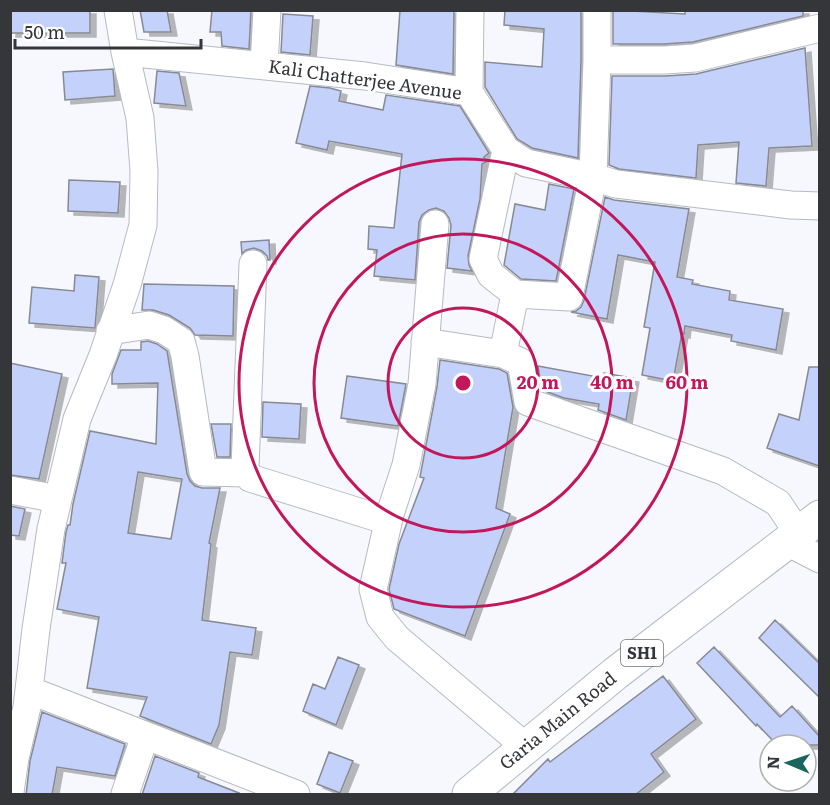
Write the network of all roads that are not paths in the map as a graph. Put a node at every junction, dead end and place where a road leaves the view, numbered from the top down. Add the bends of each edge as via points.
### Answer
1 (118, 10) edge
2 (267, 10) edge
3 (470, 10) edge
4 (597, 10) edge
5 (819, 28) edge
6 (125, 52) junction
7 (597, 60) junction
8 (264, 66) junction
9 (469, 92) junction
10 (506, 150) junction
11 (593, 177) junction
12 (819, 206) edge
13 (435, 224) dead end
14 (252, 264) dead end
15 (515, 294) junction
16 (110, 331) junction
17 (425, 342) junction
18 (503, 354) junction
19 (247, 473) junction
20 (10, 490) edge
21 (58, 499) junction
22 (388, 521) junction
23 (802, 531) edge
24 (819, 559) edge
25 (22, 652) edge
26 (29, 690) junction
27 (145, 736) junction
28 (526, 747) junction
29 (10, 792) edge
30 (125, 795) edge
31 (296, 795) edge
32 (469, 795) edge

1 - 6 street
2 - 8 street
3 - 9 street
4 - 7 street
5 - 7 street via 695,58
6 - 8 street, Kali Chatterjee Avenue
6 - 16 street via 140,118 144,225
7 - 11 street
8 - 9 street, Kali Chatterjee Avenue
9 - 10 street, Kali Chatterjee Avenue
10 - 11 street, Kali Chatterjee Avenue via 526,163
10 - 15 street via 483,259 491,275
11 - 12 street, Kali Chatterjee Avenue via 616,184
11 - 15 street via 569,297
13 - 17 street
14 - 19 street via 244,468
15 - 18 street
16 - 19 street via 149,325 181,341 203,472
16 - 21 street via 77,418
17 - 18 street
17 - 22 street via 422,384 406,465
18 - 23 street via 521,362 528,402 723,471 778,503
19 - 22 street via 250,478
20 - 21 street
21 - 25 street
22 - 28 street via 373,589 380,617 397,638
23 - 24 street
23 - 28 main road, Garia Main Road / SH1
25 - 26 street
26 - 27 street
26 - 29 street
27 - 30 street
27 - 31 street
28 - 32 main road, Garia Main Road / SH1

